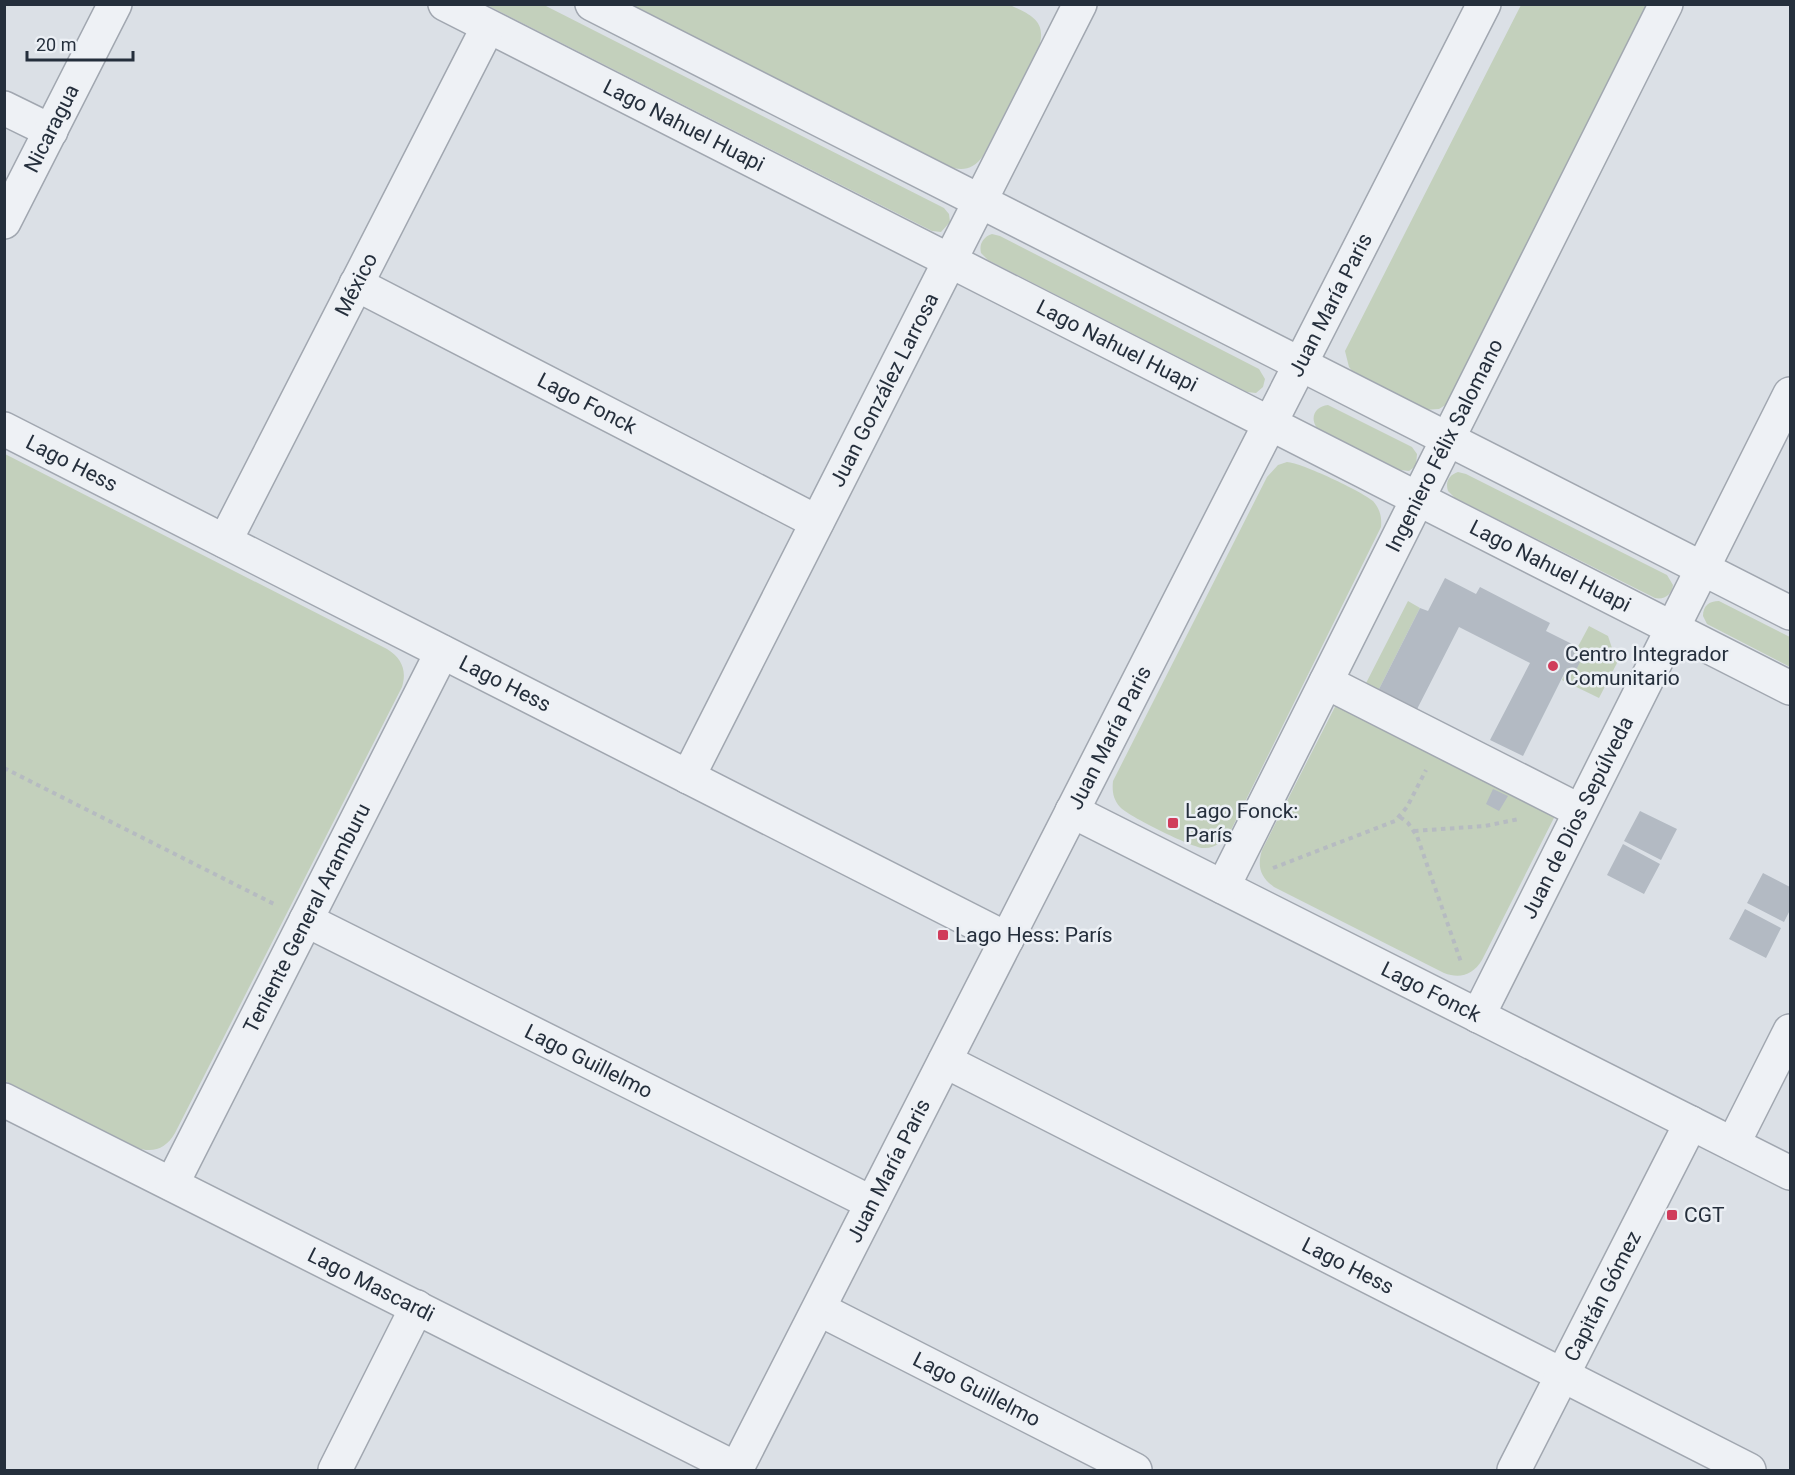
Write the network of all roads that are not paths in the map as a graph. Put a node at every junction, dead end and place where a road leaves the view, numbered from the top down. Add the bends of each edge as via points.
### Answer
1 (115, 4) edge
2 (445, 4) edge
3 (592, 4) edge
4 (1484, 4) edge
5 (1666, 4) edge
6 (1069, 8) edge
7 (488, 27) junction
8 (4, 108) edge
9 (51, 131) junction
10 (980, 202) junction
11 (4, 222) edge
12 (950, 261) junction
13 (356, 284) junction
14 (1300, 364) junction
15 (1791, 394) edge
16 (1270, 424) junction
17 (4, 429) edge
18 (1448, 439) junction
19 (1418, 499) junction
20 (817, 522) junction
21 (225, 542) junction
22 (1702, 569) junction
23 (1791, 614) edge
24 (1673, 628) junction
25 (442, 652) junction
26 (1326, 682) junction
27 (1791, 688) edge
28 (688, 777) junction
29 (1580, 811) junction
30 (1072, 812) junction
31 (1223, 887) junction
32 (306, 920) junction
33 (1007, 939) junction
34 (1478, 1016) junction
35 (1791, 1031) edge
36 (945, 1061) junction
37 (4, 1100) edge
38 (1691, 1123) junction
39 (1733, 1144) junction
40 (1791, 1173) edge
41 (172, 1184) junction
42 (872, 1203) junction
43 (417, 1307) junction
44 (819, 1309) junction
45 (1562, 1375) junction
46 (335, 1470) edge
47 (737, 1470) edge
48 (1135, 1470) edge
49 (1514, 1470) edge
50 (1749, 1470) edge

1 - 9 street, Nicaragua
2 - 7 street, Lago Nahuel Huapi
3 - 10 street
4 - 14 street, Juan María Paris
5 - 18 street, Ingeniero Félix Salomano
6 - 10 street, Juan González Larrosa
7 - 12 street, Lago Nahuel Huapi
7 - 13 street, México
8 - 9 street
9 - 11 street, Nicaragua
10 - 12 street, Juan González Larrosa
10 - 14 street
12 - 16 street, Lago Nahuel Huapi
12 - 20 street, Juan González Larrosa
13 - 20 street, Lago Fonck
13 - 21 street, México
14 - 16 street, Juan María Paris
14 - 18 street
15 - 22 street, Juan de Dios Sepúlveda
16 - 19 street, Lago Nahuel Huapi
16 - 30 street, Juan María Paris
17 - 21 street, Lago Hess
18 - 19 street, Ingeniero Félix Salomano
18 - 22 street
19 - 24 street, Lago Nahuel Huapi
19 - 26 street, Ingeniero Félix Salomano
20 - 28 street, Juan González Larrosa
21 - 25 street, Lago Hess
22 - 23 street
22 - 24 street, Juan de Dios Sepúlveda
24 - 27 street, Lago Nahuel Huapi
24 - 29 street, Juan de Dios Sepúlveda
25 - 28 street, Lago Hess
25 - 32 street, Teniente General Aramburu
26 - 29 street
26 - 31 street, Ingeniero Félix Salomano
28 - 33 street, Lago Hess
29 - 34 street, Juan de Dios Sepúlveda
30 - 31 street, Lago Fonck
30 - 33 street, Juan María Paris
31 - 34 street, Lago Fonck
32 - 41 street, Teniente General Aramburu
32 - 42 street, Lago Guillelmo
33 - 36 street, Juan María Paris
34 - 38 street, Lago Fonck
35 - 39 street
36 - 42 street, Juan María Paris
36 - 45 street, Lago Hess
37 - 41 street, Lago Mascardi
38 - 39 street, Lago Fonck
38 - 45 street, Capitán Gómez
39 - 40 street, Lago Fonck
41 - 43 street, Lago Mascardi
42 - 44 street, Juan María Paris
43 - 46 street
43 - 47 street, Lago Mascardi
44 - 47 street, Juan María Paris
44 - 48 street, Lago Guillelmo
45 - 49 street, Capitán Gómez
45 - 50 street, Lago Hess

